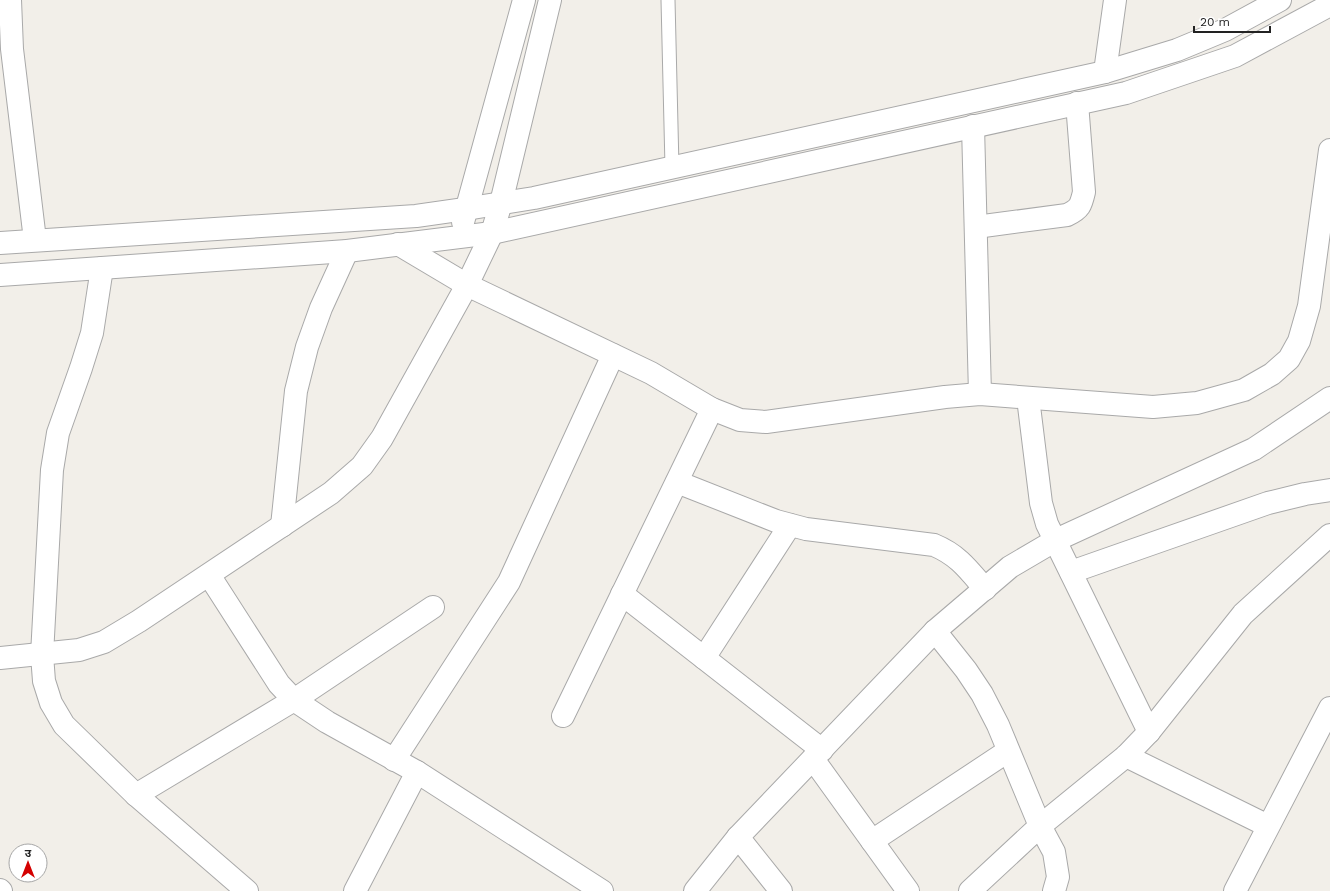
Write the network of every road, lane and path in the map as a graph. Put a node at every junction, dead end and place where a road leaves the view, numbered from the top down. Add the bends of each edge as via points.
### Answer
1 (10, 0) edge
2 (524, 0) edge
3 (550, 0) edge
4 (668, 0) edge
5 (1115, 0) edge
6 (1280, 0) edge
7 (1330, 5) edge
8 (6, 50) edge
9 (1105, 72) junction
10 (1076, 103) junction
11 (973, 126) junction
12 (1330, 150) edge
13 (672, 167) junction
14 (1328, 177) edge
15 (501, 203) junction
16 (466, 209) junction
17 (976, 227) junction
18 (492, 233) junction
19 (460, 237) junction
20 (35, 240) junction
21 (0, 243) edge
22 (398, 244) junction
23 (347, 250) junction
24 (102, 268) junction
25 (0, 275) edge
26 (467, 285) junction
27 (612, 355) junction
28 (980, 394) junction
29 (1028, 398) junction
30 (1330, 398) edge
31 (712, 409) junction
32 (677, 482) junction
33 (1330, 490) edge
34 (790, 525) junction
35 (282, 526) junction
36 (1330, 535) edge
37 (1056, 540) junction
38 (1071, 572) junction
39 (208, 575) junction
40 (985, 589) junction
41 (622, 594) junction
42 (433, 607) dead end
43 (935, 632) junction
44 (42, 654) junction
45 (0, 658) edge
46 (704, 658) junction
47 (294, 700) junction
48 (1330, 708) edge
49 (563, 716) dead end
50 (1149, 732) junction
51 (1008, 751) junction
52 (818, 754) junction
53 (1126, 756) junction
54 (394, 760) junction
55 (417, 772) junction
56 (136, 795) junction
57 (1040, 826) junction
58 (1268, 826) junction
59 (738, 837) junction
60 (872, 841) junction
61 (245, 890) edge
62 (355, 891) edge
63 (602, 891) edge
64 (695, 891) edge
65 (781, 891) edge
66 (908, 891) edge
67 (970, 891) edge
68 (1054, 891) edge
69 (1235, 891) edge

1 - 8 street
2 - 16 street
3 - 15 street
4 - 13 lane
5 - 9 street
6 - 9 street via 1225,30 1177,50
7 - 10 street via 1236,56 1126,93
8 - 20 street
9 - 13 street
10 - 11 street
10 - 17 street via 1084,192 1077,211 1067,215
11 - 17 street
11 - 18 street
12 - 14 street
13 - 15 street
14 - 29 street via 1309,306 1299,341 1289,359 1272,374 1244,390 1197,403 1153,407
15 - 16 street
15 - 18 street
16 - 19 street
16 - 20 street via 416,216
17 - 28 street
18 - 19 street
18 - 26 street
19 - 22 street
20 - 21 street
22 - 23 street
22 - 26 street
23 - 24 street
23 - 35 street via 307,348 296,391
24 - 25 street
24 - 44 street via 92,333 58,433 52,470
26 - 27 street
26 - 35 street via 382,438 362,466 331,493
27 - 31 street
27 - 54 street via 509,582
28 - 29 street
28 - 31 street via 766,422 740,420
29 - 37 street via 1041,503 1047,524
30 - 37 street via 1254,449
31 - 32 street
32 - 34 street
32 - 41 street
33 - 38 street via 1268,503
34 - 40 street via 934,545 961,560
34 - 46 street
35 - 39 street
36 - 50 street via 1243,614
37 - 38 street
37 - 40 street via 1010,567
38 - 50 street
39 - 44 street via 104,642 79,650
39 - 47 street via 279,684
40 - 43 street
41 - 46 street
41 - 49 street
42 - 47 street
43 - 51 street via 982,694
43 - 52 street
44 - 45 street
44 - 56 street via 44,680 51,703 64,725
46 - 52 street
47 - 54 street
47 - 56 street
48 - 58 street
50 - 53 street
51 - 57 street
51 - 60 street
52 - 59 street
52 - 60 street
53 - 57 street
53 - 58 street
54 - 55 street
55 - 62 street
55 - 63 street
56 - 61 street
57 - 67 street
57 - 68 street via 1054,852 1057,864 1058,877
58 - 69 street
59 - 64 street
59 - 65 street
60 - 66 street

